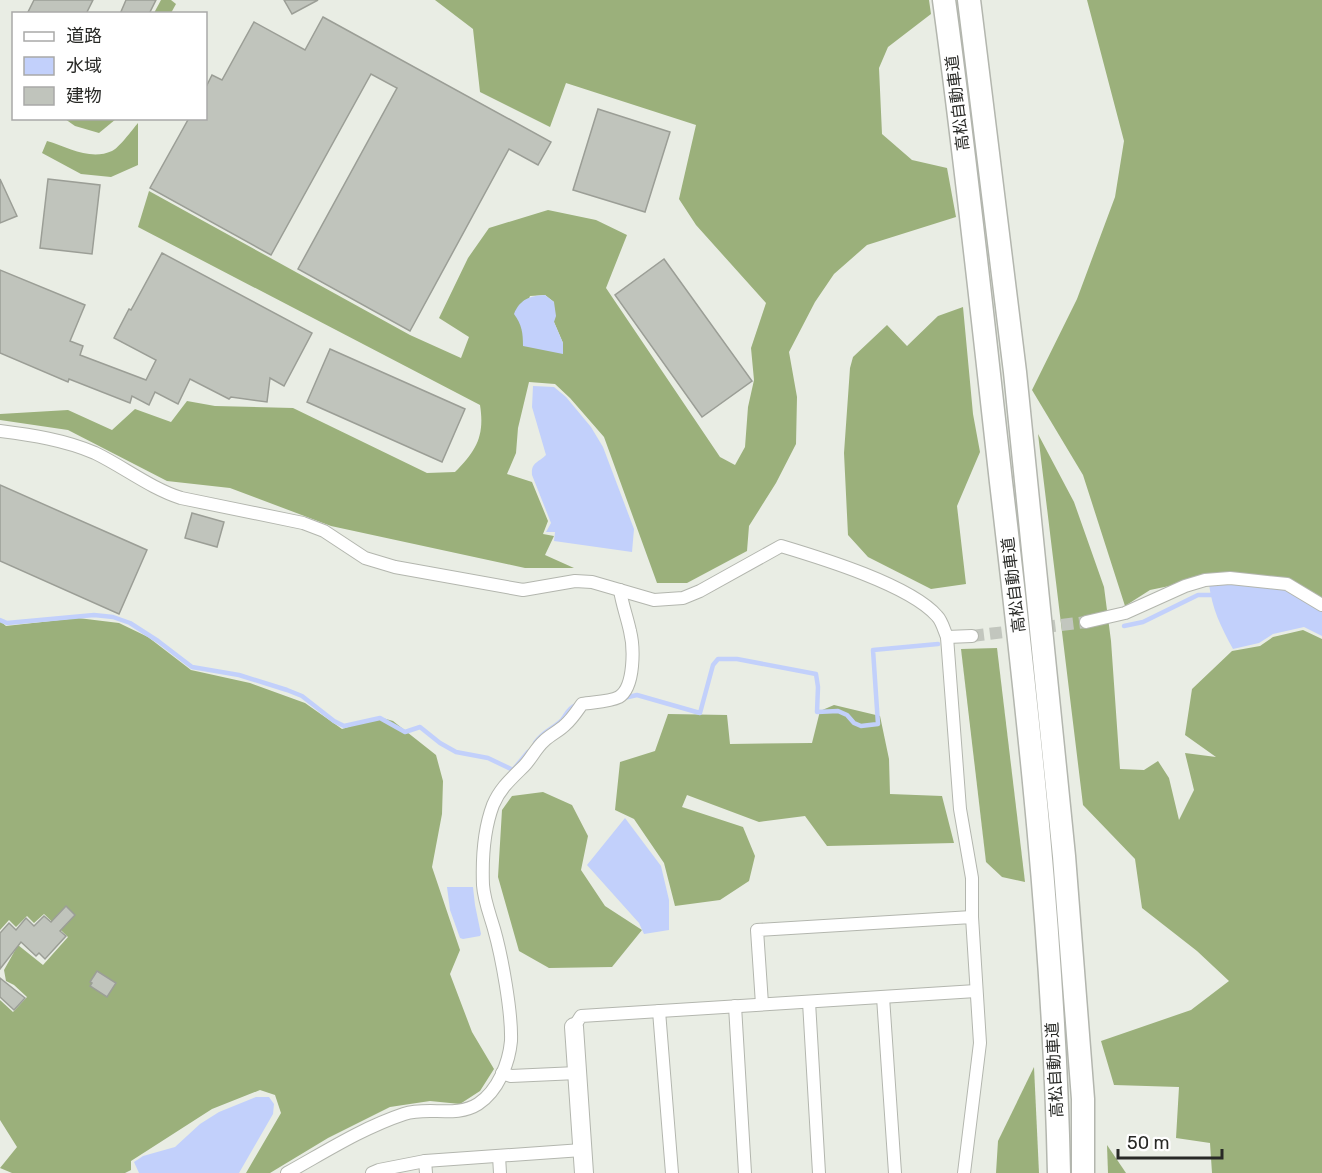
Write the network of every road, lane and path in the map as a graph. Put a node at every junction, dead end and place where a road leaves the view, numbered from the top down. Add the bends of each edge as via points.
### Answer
1 (944, 0) edge
2 (969, 0) edge
3 (0, 431) edge
4 (620, 590) junction
5 (1322, 605) edge
6 (1086, 622) tunnel mouth
7 (972, 636) tunnel mouth
8 (947, 637) junction
9 (972, 917) junction
10 (976, 991) junction
11 (884, 997) junction
12 (809, 1002) junction
13 (762, 1004) junction
14 (735, 1006) junction
15 (659, 1011) junction
16 (574, 1027) joint
17 (502, 1073) junction
18 (577, 1073) junction
19 (1083, 1099) junction
20 (582, 1150) junction
21 (499, 1156) junction
22 (425, 1167) edge
23 (286, 1173) edge
24 (372, 1173) edge
25 (500, 1173) edge
26 (584, 1173) edge
27 (672, 1173) edge
28 (745, 1173) edge
29 (819, 1173) edge
30 (895, 1173) edge
31 (964, 1173) edge
32 (1059, 1173) edge
33 (1083, 1173) edge
34 (1088, 1173) edge

1 - 32 highway, 高松自動車道 via 1023,668 1041,858
2 - 19 highway, 高松自動車道 via 1015,372 1064,856
3 - 4 street via 69,443 174,496 303,523 324,531 365,558 395,567 523,590 592,582
4 - 8 street via 654,600 683,598 781,546 888,585 921,602 939,617
4 - 17 street via 632,654 625,692 617,698 582,704 567,724 542,742 531,759 502,787 489,820 483,886 507,996 511,1040
5 - 6 street via 1287,584 1230,578 1185,586 1125,613
7 - 8 street
8 - 9 street via 960,809 972,878
9 - 10 street
9 - 13 street via 758,930
10 - 11 street
10 - 31 street via 980,1043
11 - 12 street
11 - 30 street
12 - 13 street
12 - 29 street
13 - 14 street
14 - 15 street
14 - 28 street
15 - 16 street via 581,1016
15 - 27 street
16 - 18 street
17 - 18 street
17 - 23 street via 478,1104 459,1112 405,1113 373,1125
18 - 20 street
19 - 33 highway, 高松自動車道
19 - 34 highway
20 - 21 street
20 - 26 street
21 - 22 street
21 - 25 street
22 - 24 street

